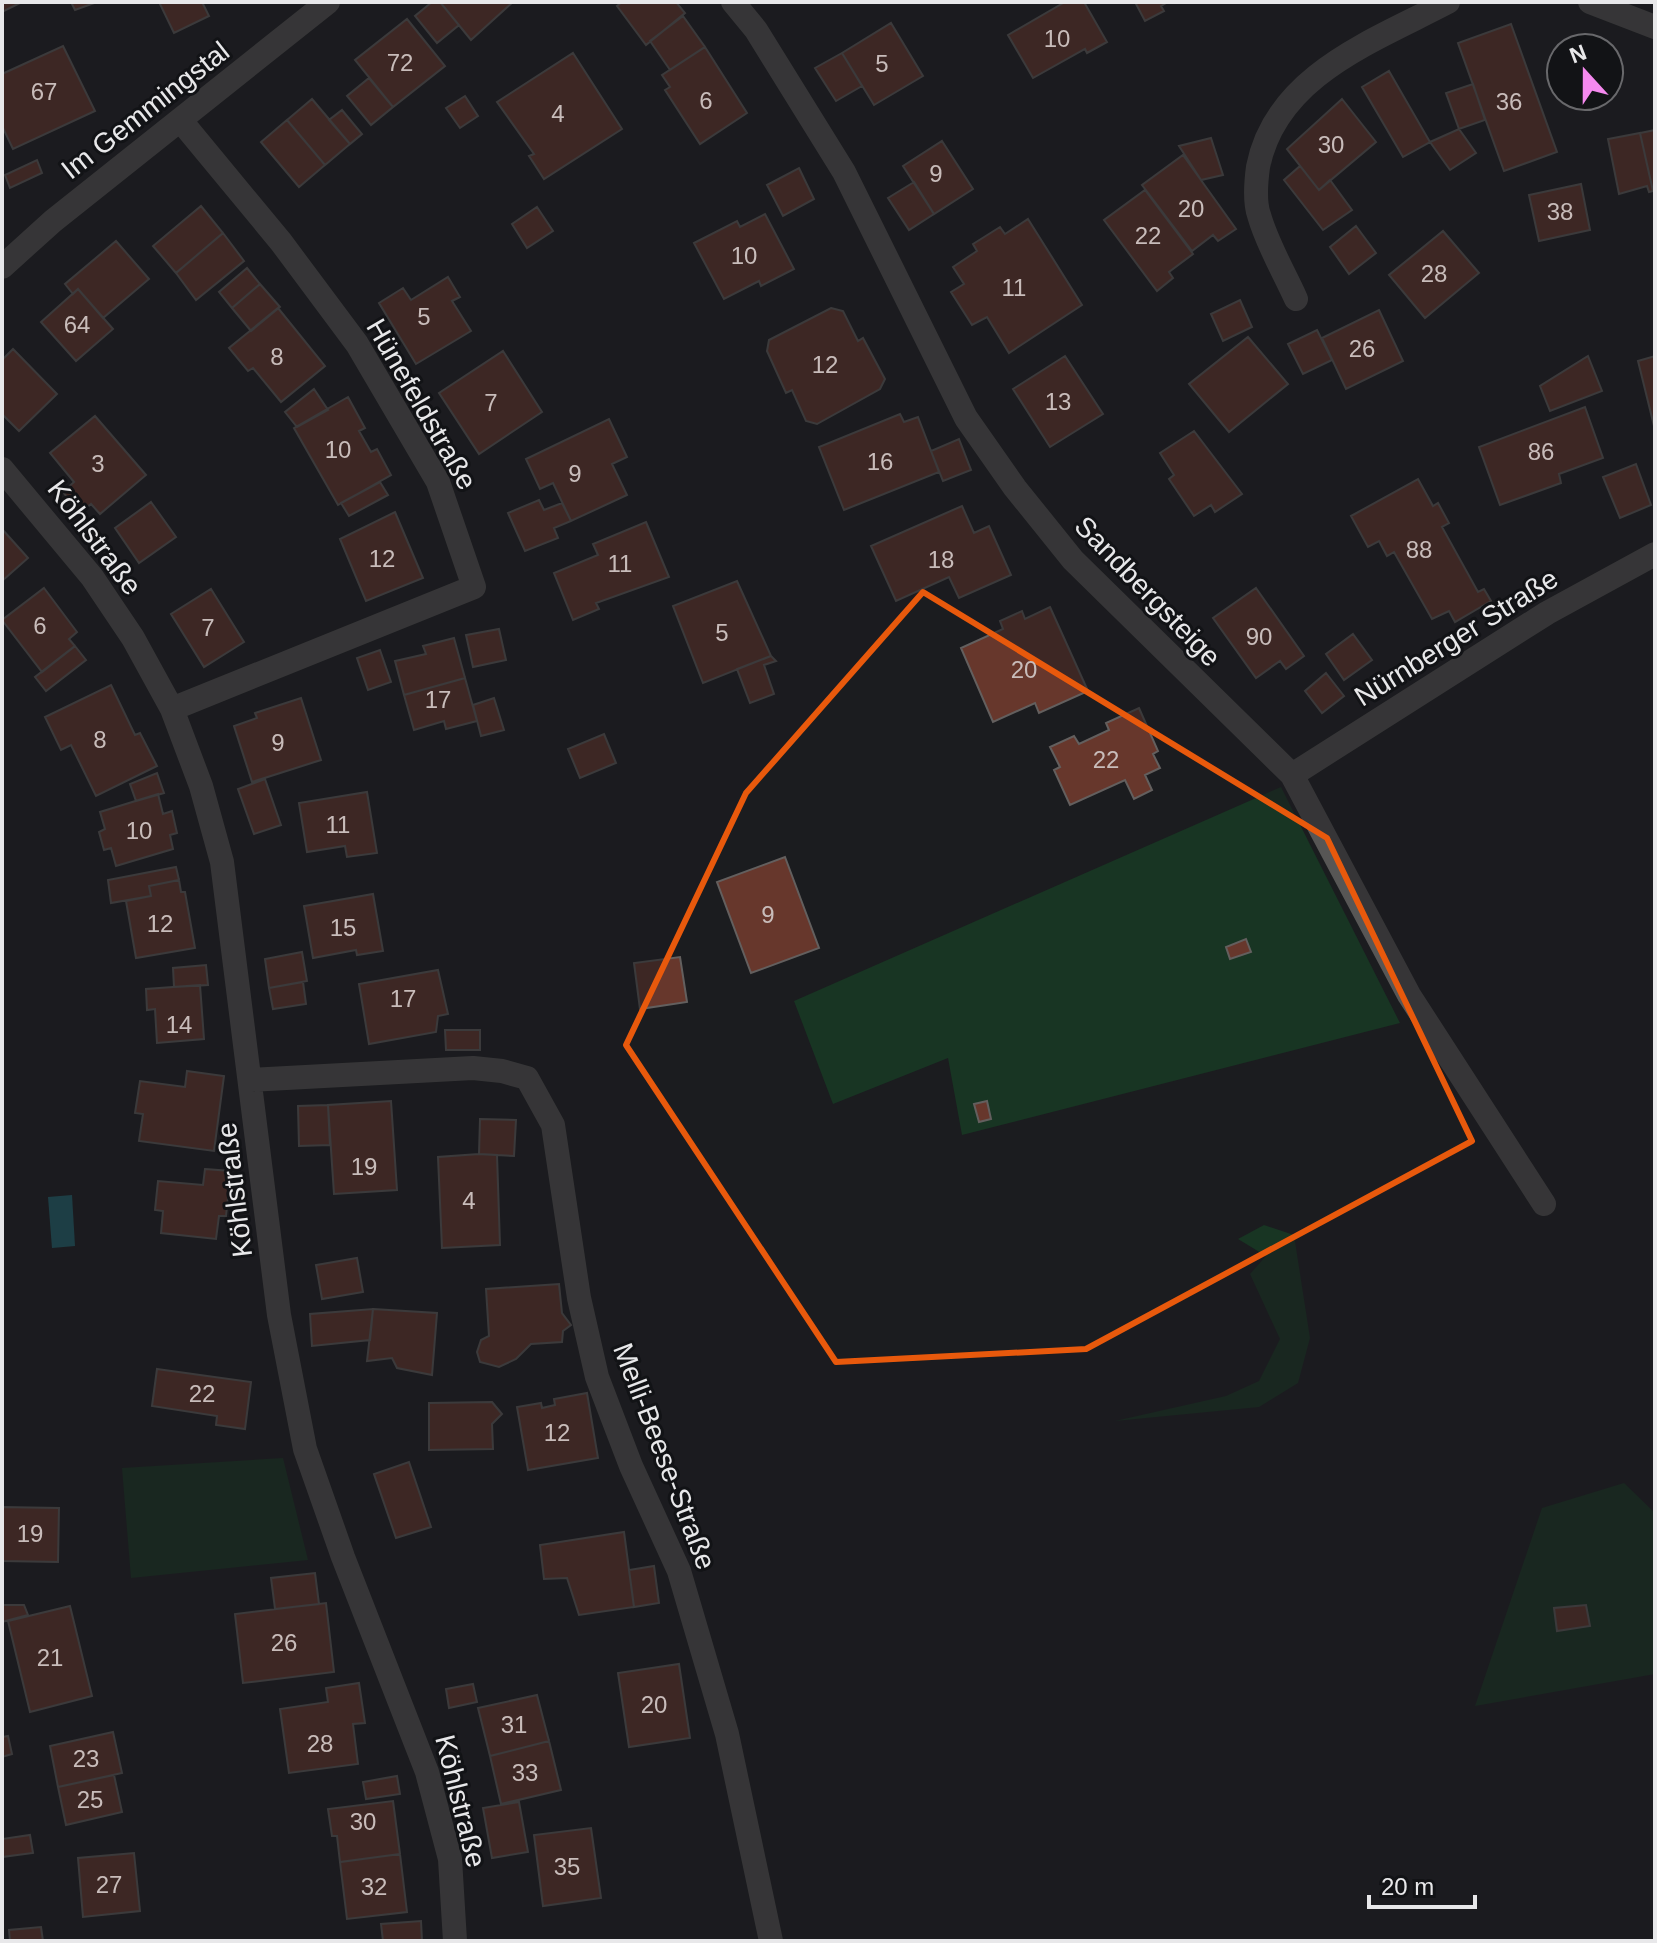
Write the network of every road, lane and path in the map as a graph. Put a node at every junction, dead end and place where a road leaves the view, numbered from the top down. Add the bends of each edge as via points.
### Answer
1 (328, 2) edge
2 (733, 2) edge
3 (1448, 2) edge
4 (1590, 2) edge
5 (1655, 27) edge
6 (181, 121) junction
7 (2, 267) edge
8 (1296, 299) dead end
9 (2, 469) edge
10 (1655, 554) edge
11 (172, 709) junction
12 (1292, 775) junction
13 (251, 1080) junction
14 (1544, 1204) dead end
15 (455, 1941) edge
16 (771, 1941) edge

1 - 6 street, Im Gemmingstal
2 - 12 street, Sandbergsteige via 844,172 966,418 1015,488 1073,560
3 - 8 street via 1307,82 1281,112 1262,147 1258,214
4 - 5 street
6 - 7 street, Im Gemmingstal
6 - 11 street, Hünefeldstraße via 357,344 438,482 474,587
9 - 11 street, Köhlstraße via 92,577
10 - 12 street, Nürnberger Straße via 1547,613
11 - 13 street, Köhlstraße via 222,862
12 - 14 street, Sandbergsteige via 1409,995
13 - 15 street, Köhlstraße via 279,1315 305,1449 427,1772 450,1859
13 - 16 street, Melli-Beese-Straße via 473,1068 527,1078 553,1125 579,1298 597,1377 679,1571 727,1734

